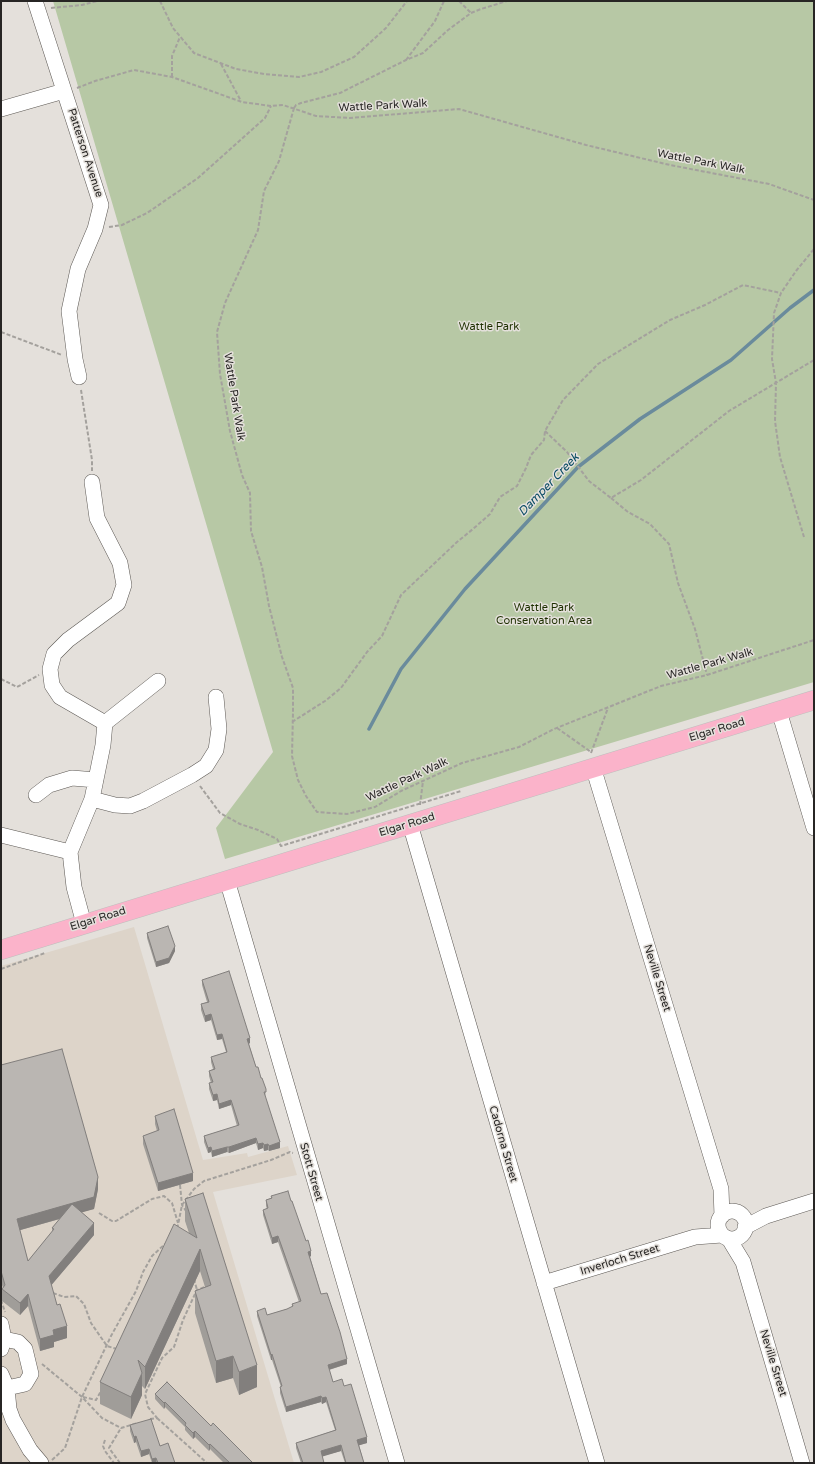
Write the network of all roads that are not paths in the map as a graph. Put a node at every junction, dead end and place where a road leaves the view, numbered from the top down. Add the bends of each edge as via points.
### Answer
1 (37, 5) edge
2 (64, 90) junction
3 (1, 109) edge
4 (79, 377) road end
5 (92, 482) road end
6 (158, 681) dead end
7 (216, 697) dead end
8 (814, 700) edge
9 (779, 711) junction
10 (105, 724) junction
11 (592, 760) junction
12 (96, 780) junction
13 (36, 795) dead end
14 (92, 799) junction
15 (416, 816) junction
16 (814, 828) edge
17 (1, 835) edge
18 (70, 852) junction
19 (227, 880) junction
20 (84, 924) junction
21 (1, 950) edge
22 (814, 1201) edge
23 (732, 1225) junction
24 (544, 1283) junction
25 (1, 1324) edge
26 (3, 1344) edge
27 (1, 1374) edge
28 (7, 1388) junction
29 (7, 1422) edge
30 (41, 1463) edge
31 (397, 1463) edge
32 (597, 1463) edge
33 (802, 1463) edge

1 - 2 street, Patterson Avenue
2 - 3 street
2 - 4 street, Patterson Avenue via 101,205 95,229 78,269 69,311
5 - 10 street via 97,518 120,563 124,585 118,603 68,640 54,654 50,669 52,685 60,697
6 - 10 street
7 - 14 street via 219,729 216,750 206,766 143,802 130,806 115,806
8 - 9 main road, Elgar Road
9 - 11 main road, Elgar Road
9 - 16 street
10 - 12 street
11 - 15 main road, Elgar Road
11 - 23 street, Neville Street
12 - 13 street via 72,778 49,785
12 - 14 street
14 - 18 street
15 - 19 main road, Elgar Road
15 - 24 street, Cadorna Street
17 - 18 street
18 - 20 street via 74,887
19 - 20 main road, Elgar Road
19 - 31 street, Stott Street
20 - 21 main road, Elgar Road
22 - 23 street, Inverloch Street
23 - 24 street, Inverloch Street
23 - 33 street, Neville Street
24 - 32 street, Cadorna Street
25 - 26 street
26 - 28 street via 18,1342 25,1349 31,1374 25,1384
27 - 28 street
28 - 29 street
29 - 30 street

